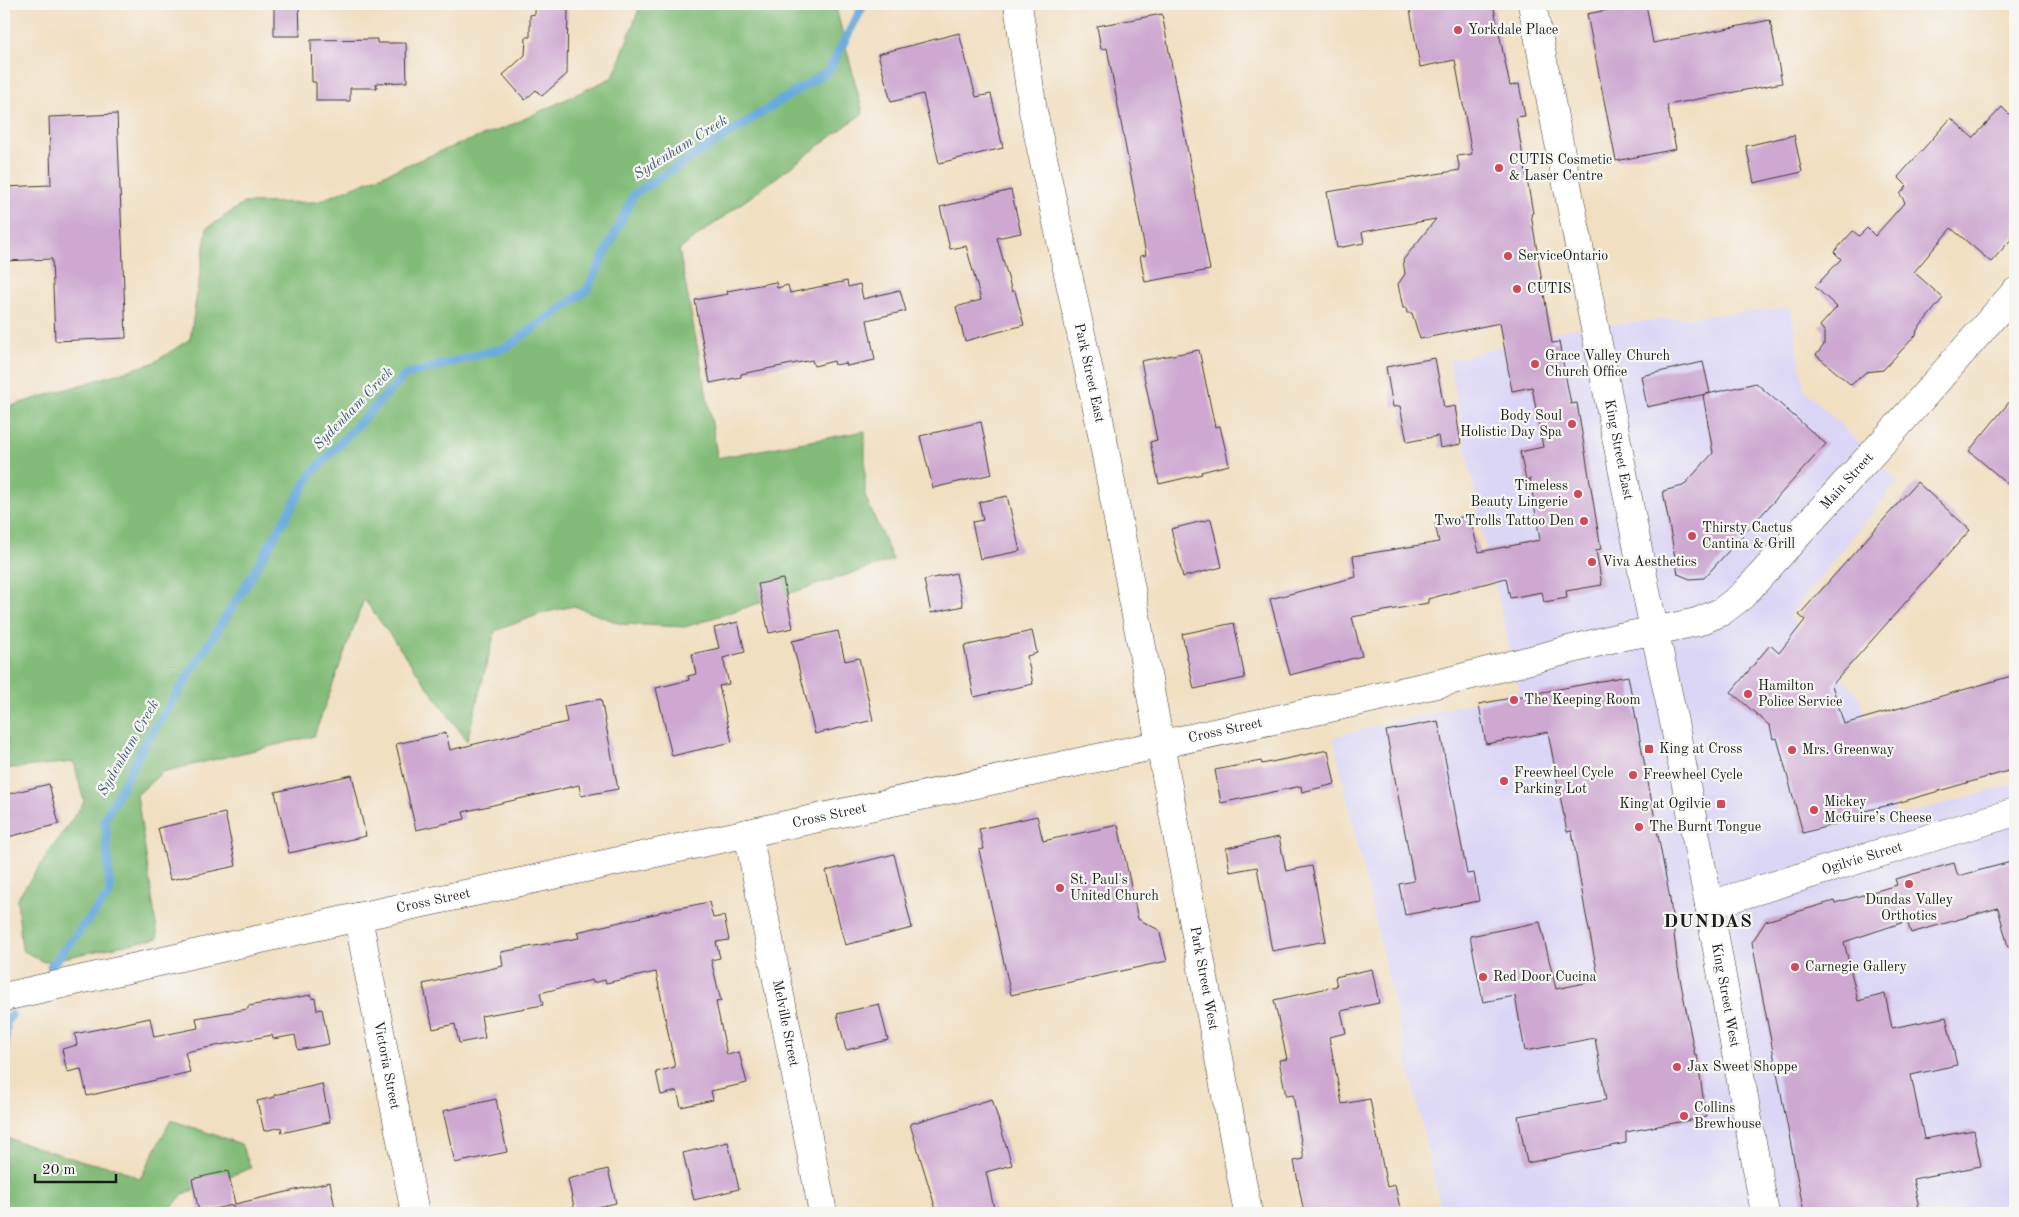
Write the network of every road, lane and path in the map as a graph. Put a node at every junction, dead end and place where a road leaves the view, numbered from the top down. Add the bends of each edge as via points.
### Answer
1 (1018, 4) edge
2 (1532, 4) edge
3 (2015, 292) edge
4 (1654, 631) junction
5 (1673, 717) joint
6 (1160, 744) junction
7 (2015, 812) edge
8 (748, 833) junction
9 (1709, 905) junction
10 (358, 916) junction
11 (4, 996) edge
12 (415, 1213) edge
13 (823, 1213) edge
14 (1248, 1213) edge
15 (1765, 1213) edge

1 - 6 street, Park Street East via 1033,111 1098,413
2 - 4 street, King Street East
3 - 4 street, Main Street via 1742,596 1721,612 1698,622
4 - 5 street, King Street East
4 - 6 street, Cross Street via 1334,708
5 - 9 street, King Street West
6 - 8 street, Cross Street
6 - 14 street, Park Street West
7 - 9 street, Ogilvie Street
8 - 10 street, Cross Street
8 - 13 street, Melville Street
9 - 15 street, King Street West
10 - 11 street, Cross Street
10 - 12 street, Victoria Street

